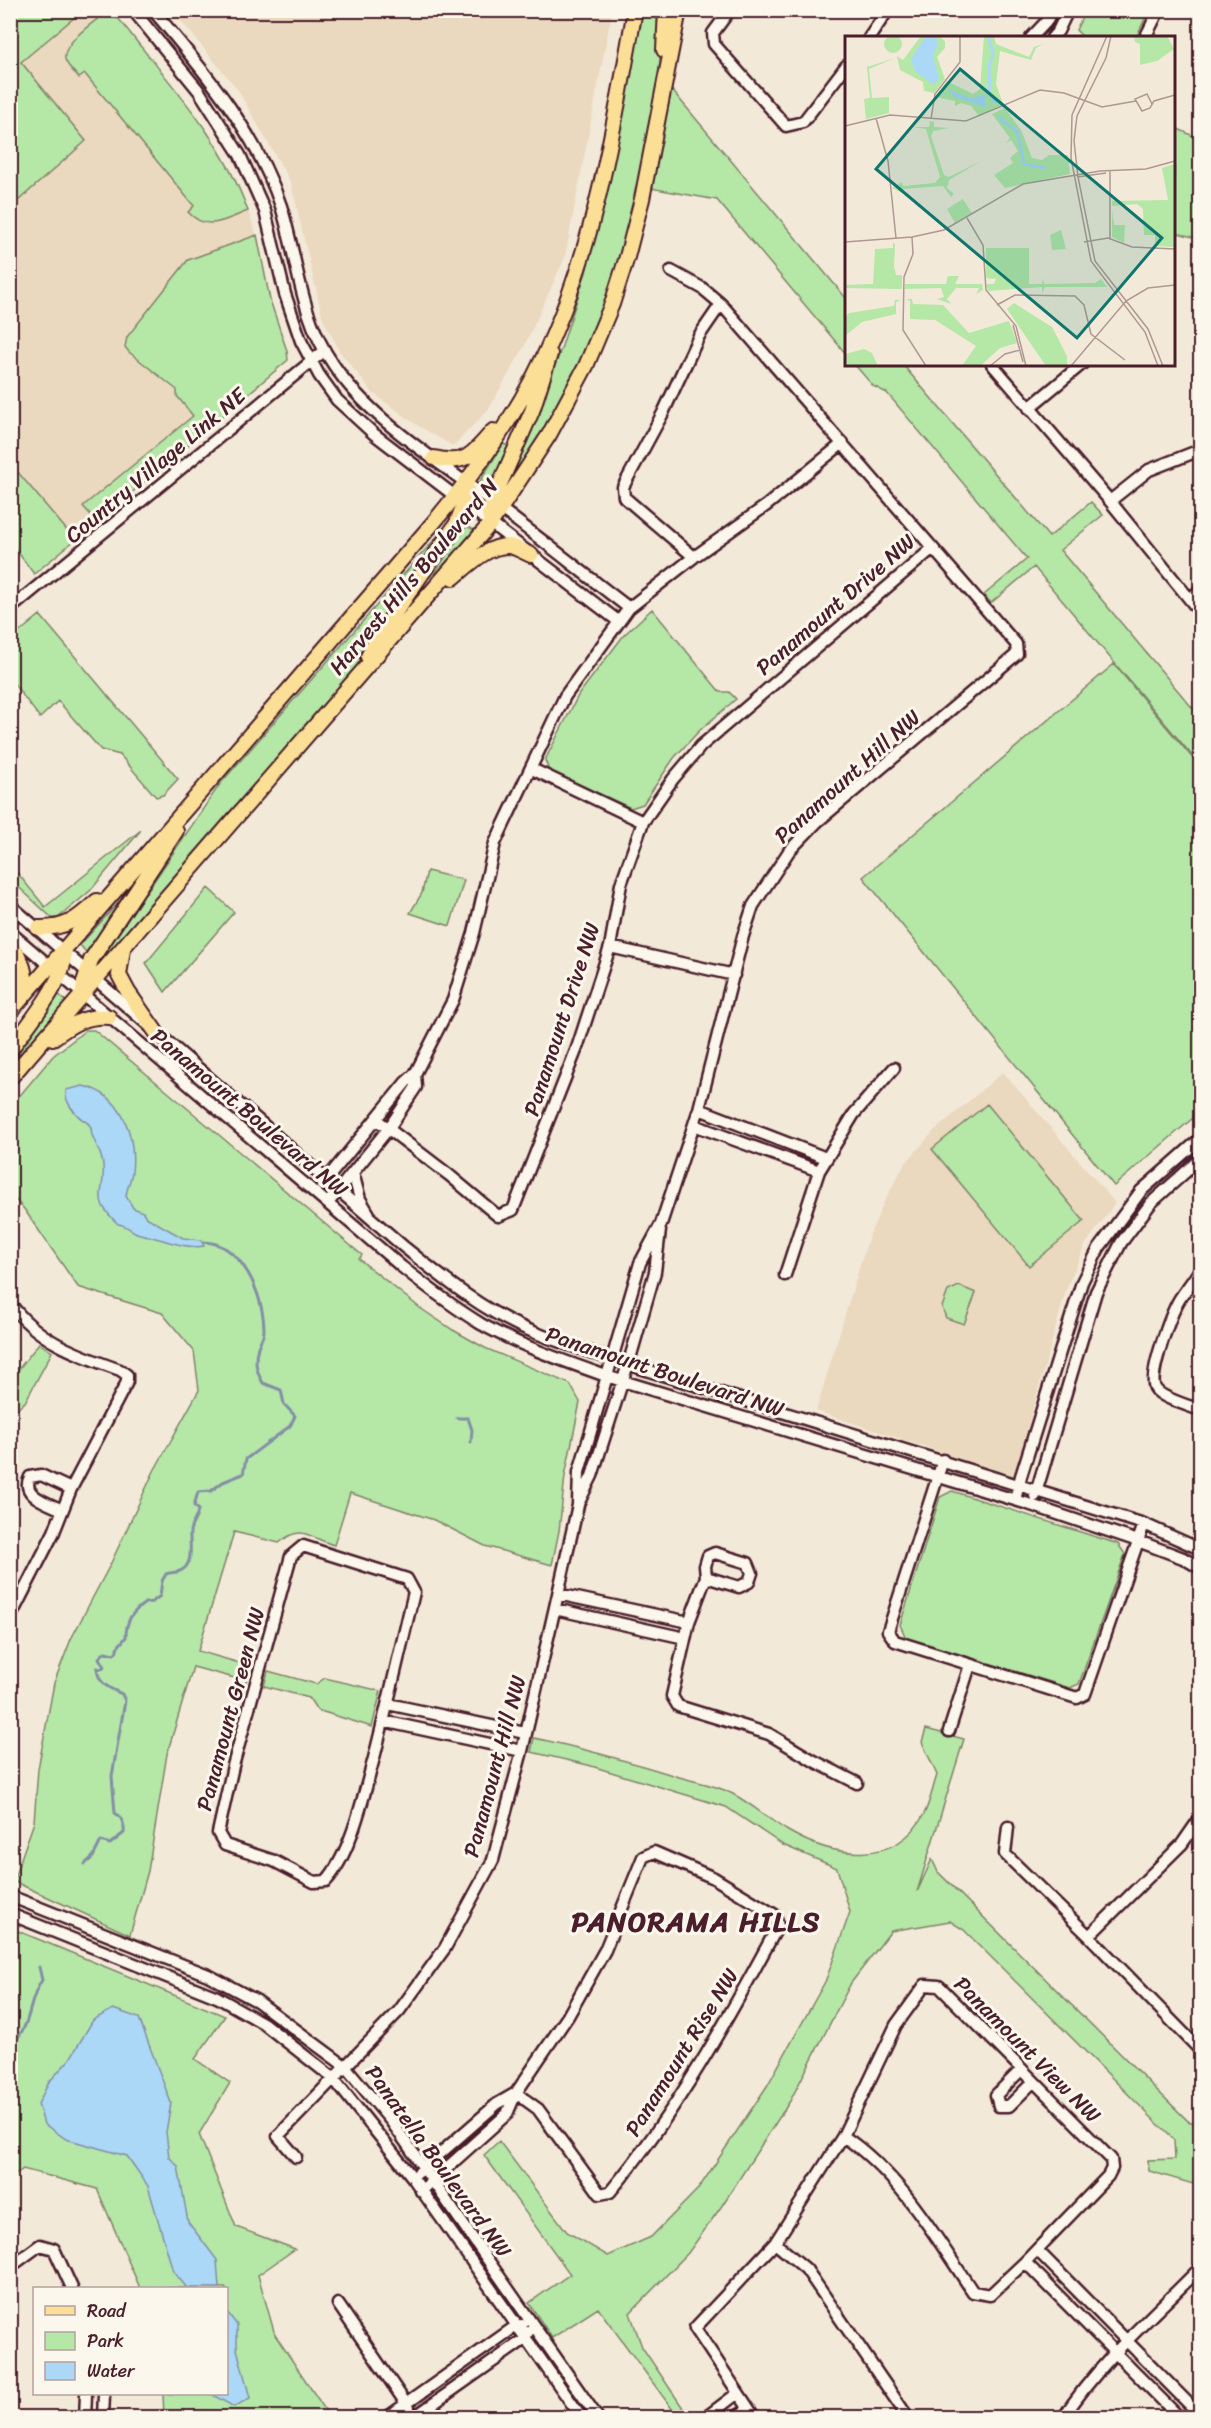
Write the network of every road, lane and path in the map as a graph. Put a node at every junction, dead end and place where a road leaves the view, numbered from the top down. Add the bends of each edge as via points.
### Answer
1 (133, 10) edge
2 (153, 10) edge
3 (634, 10) edge
4 (666, 10) edge
5 (679, 10) edge
6 (730, 10) edge
7 (888, 10) edge
8 (1052, 10) edge
9 (1068, 10) edge
10 (1159, 10) edge
11 (1046, 22) junction
12 (1055, 34) edge
13 (875, 35) edge
14 (1033, 36) edge
15 (1146, 36) edge
16 (845, 67) edge
17 (664, 82) junction
18 (672, 271) dead end
19 (721, 304) junction
20 (555, 332) junction
21 (324, 351) junction
22 (310, 360) junction
23 (994, 366) edge
24 (1080, 366) edge
25 (521, 397) junction
26 (1029, 408) junction
27 (843, 442) junction
28 (1200, 450) edge
29 (434, 458) junction
30 (466, 483) junction
31 (460, 500) junction
32 (1110, 501) junction
33 (497, 505) junction
34 (491, 523) junction
35 (933, 548) junction
36 (531, 555) junction
37 (694, 557) junction
38 (1200, 590) edge
39 (428, 599) junction
40 (1190, 599) junction
41 (629, 608) junction
42 (10, 609) edge
43 (1200, 612) edge
44 (618, 621) junction
45 (362, 670) junction
46 (532, 769) junction
47 (205, 786) junction
48 (643, 822) junction
49 (139, 863) junction
50 (10, 905) edge
51 (38, 928) junction
52 (10, 932) edge
53 (10, 944) edge
54 (123, 947) junction
55 (610, 947) junction
56 (64, 952) junction
57 (54, 971) junction
58 (734, 975) junction
59 (91, 976) junction
60 (26, 993) junction
61 (83, 994) junction
62 (10, 1012) edge
63 (108, 1017) junction
64 (156, 1032) junction
65 (10, 1050) edge
66 (30, 1056) junction
67 (894, 1068) dead end
68 (415, 1074) junction
69 (10, 1078) edge
70 (699, 1109) junction
71 (377, 1120) junction
72 (694, 1125) junction
73 (389, 1128) junction
74 (1200, 1139) edge
75 (826, 1158) junction
76 (1200, 1159) edge
77 (819, 1171) junction
78 (353, 1173) junction
79 (326, 1180) junction
80 (338, 1191) junction
81 (316, 1193) junction
82 (328, 1203) junction
83 (372, 1219) junction
84 (661, 1224) junction
85 (1200, 1269) edge
86 (785, 1275) dead end
87 (10, 1303) edge
88 (611, 1359) junction
89 (629, 1364) junction
90 (606, 1376) junction
91 (623, 1380) junction
92 (1200, 1410) edge
93 (833, 1426) junction
94 (828, 1443) junction
95 (943, 1461) junction
96 (938, 1477) junction
97 (1019, 1484) junction
98 (71, 1489) junction
99 (1037, 1490) junction
100 (1016, 1500) junction
101 (578, 1505) junction
102 (1032, 1505) junction
103 (62, 1510) junction
104 (1144, 1524) junction
105 (1138, 1541) junction
106 (1200, 1549) edge
107 (1200, 1568) edge
108 (706, 1577) dead end
109 (558, 1594) junction
110 (555, 1609) junction
111 (10, 1618) edge
112 (687, 1630) junction
113 (970, 1665) junction
114 (388, 1704) junction
115 (383, 1721) junction
116 (949, 1731) dead end
117 (525, 1733) junction
118 (522, 1751) junction
119 (857, 1783) dead end
120 (1200, 1818) edge
121 (1008, 1827) dead end
122 (10, 1896) edge
123 (10, 1914) edge
124 (1089, 1936) junction
125 (1200, 2050) edge
126 (345, 2066) junction
127 (1021, 2070) junction
128 (333, 2078) junction
129 (1033, 2082) junction
130 (516, 2093) junction
131 (843, 2136) junction
132 (296, 2157) dead end
133 (424, 2168) junction
134 (413, 2178) junction
135 (434, 2181) junction
136 (422, 2190) junction
137 (775, 2243) junction
138 (1037, 2250) junction
139 (1025, 2262) junction
140 (10, 2267) edge
141 (1200, 2268) edge
142 (71, 2287) edge
143 (338, 2304) dead end
144 (531, 2323) junction
145 (516, 2326) junction
146 (525, 2338) junction
147 (1127, 2342) junction
148 (1115, 2354) junction
149 (738, 2393) junction
150 (86, 2395) edge
151 (104, 2395) edge
152 (405, 2403) junction
153 (752, 2413) edge
154 (1200, 2415) edge
155 (414, 2417) edge
156 (85, 2418) edge
157 (103, 2418) edge
158 (386, 2418) edge
159 (582, 2418) edge
160 (598, 2418) edge
161 (705, 2418) edge
162 (735, 2418) edge
163 (902, 2418) edge
164 (1063, 2418) edge
165 (1180, 2418) edge

1 - 22 street via 199,91 240,155 265,211 285,294
2 - 21 street via 210,79 255,149 280,205 308,316
3 - 20 main road, Harvest Hills Boulevard N via 592,220
4 - 17 main road
5 - 17 main road, Harvest Hills Boulevard N
6 - 16 street via 713,33 714,44 786,126 803,122
7 - 13 street
8 - 11 street
9 - 12 street
10 - 15 street
11 - 12 street
11 - 14 street
17 - 33 main road, Harvest Hills Boulevard N via 642,199 612,304 586,366 549,435
18 - 19 street, Panamount Drive NW
19 - 27 street, Panamount Drive NW
19 - 37 street via 699,336 623,487 624,497
20 - 25 main road, Harvest Hills Boulevard N
20 - 33 main road via 532,411
21 - 22 street, Country Village Link NE
21 - 29 street via 350,388
22 - 31 street via 337,400 354,416
22 - 42 street, Country Village Link NE
23 - 26 street
24 - 26 street
25 - 29 main road via 467,456 455,462
25 - 30 main road, Harvest Hills Boulevard N
26 - 32 street
27 - 35 street, Panamount Drive NW
27 - 37 street via 767,505
28 - 32 street via 1149,470
29 - 30 street
30 - 31 main road via 468,493
30 - 33 street
31 - 34 street
31 - 45 main road via 457,523 374,643
31 - 47 main road, Harvest Hills Boulevard N
32 - 40 street
33 - 34 main road, Harvest Hills Boulevard N
33 - 41 street
34 - 36 street
34 - 39 main road, Harvest Hills Boulevard N
35 - 48 street, Panamount Drive NW via 701,746
35 - 58 street, Panamount Hill NW via 1016,644 1017,654 817,822 789,851 753,906
36 - 39 main road via 510,546 496,548 480,556
36 - 44 street
37 - 41 street
38 - 40 street
39 - 45 main road, Harvest Hills Boulevard N
40 - 43 street
41 - 44 street
44 - 46 street via 565,696
45 - 54 main road, Harvest Hills Boulevard N
46 - 48 street
46 - 68 street via 495,843 453,1000
47 - 49 main road, Harvest Hills Boulevard N
47 - 59 main road via 91,960
48 - 55 street, Panamount Drive NW via 621,884
49 - 51 main road via 72,922 56,928
49 - 56 main road, Harvest Hills Boulevard N
50 - 51 street, Panamount Boulevard NW
51 - 56 street, Panamount Boulevard NW
52 - 57 street, Panamount Boulevard NW
53 - 60 main road via 25,970
54 - 59 main road, Harvest Hills Boulevard N
54 - 64 main road via 119,975
55 - 58 street
55 - 73 street, Panamount Drive NW via 577,1048 513,1210 498,1216
56 - 57 main road via 64,964
56 - 59 street, Panamount Boulevard NW
57 - 60 main road
57 - 61 street, Panamount Boulevard NW
57 - 65 main road
58 - 70 street, Panamount Hill NW
59 - 61 main road, Harvest Hills Boulevard N
59 - 64 street, Panamount Boulevard NW
60 - 62 main road
61 - 63 street, Panamount Boulevard NW
61 - 66 main road, Harvest Hills Boulevard N
63 - 66 main road via 79,1020
63 - 81 street, Panamount Boulevard NW
64 - 79 street, Panamount Boulevard NW
66 - 69 main road, Harvest Hills Boulevard N
67 - 75 street via 854,1114
68 - 71 street
68 - 73 street via 416,1087
70 - 72 street, Panamount Hill NW
70 - 75 street
71 - 73 street, Panamount Drive NW
71 - 79 street
72 - 77 street
72 - 84 street, Panamount Hill NW
73 - 78 street
74 - 97 street via 1141,1191 1099,1248 1079,1289
75 - 77 street
76 - 99 street via 1151,1203 1121,1243 1101,1282
77 - 86 street
78 - 80 street
78 - 83 street via 360,1199
79 - 80 street, Panamount Boulevard NW
79 - 81 street
80 - 82 street
80 - 83 street, Panamount Boulevard NW
81 - 82 street, Panamount Boulevard NW
82 - 90 street, Panamount Boulevard NW via 441,1298 539,1351
83 - 88 street, Panamount Boulevard NW via 450,1284 494,1312 535,1333
84 - 88 street, Panamount Hill NW via 640,1263
84 - 89 street, Panamount Hill NW via 655,1272
85 - 92 street via 1178,1302 1153,1376 1155,1388 1161,1394
87 - 98 street via 20,1317 52,1342 127,1375 127,1382
88 - 89 street, Panamount Boulevard NW
88 - 90 street, Panamount Hill NW
89 - 91 street, Panamount Hill NW
89 - 93 street, Panamount Boulevard NW
90 - 91 street, Panamount Boulevard NW
90 - 101 street, Panamount Hill NW via 579,1472
91 - 94 street, Panamount Boulevard NW
91 - 101 street, Panamount Hill NW via 592,1476
93 - 94 street
93 - 95 street, Panamount Boulevard NW
94 - 96 street, Panamount Boulevard NW
95 - 96 street
95 - 97 street, Panamount Boulevard NW
96 - 100 street, Panamount Boulevard NW
96 - 113 street via 888,1631 895,1641
97 - 99 street, Panamount Boulevard NW
97 - 100 street
98 - 103 street
98 - 103 street via 41,1474 27,1482 30,1492
99 - 102 street
99 - 104 street, Panamount Boulevard NW
100 - 102 street, Panamount Boulevard NW
101 - 109 street, Panamount Hill NW
102 - 105 street, Panamount Boulevard NW
103 - 111 street
104 - 105 street
104 - 106 street, Panamount Boulevard NW
105 - 107 street, Panamount Boulevard NW
105 - 113 street via 1085,1694 1077,1698
108 - 112 street
109 - 110 street, Panamount Hill NW
109 - 112 street
110 - 112 street
110 - 117 street, Panamount Hill NW
112 - 119 street via 672,1696 678,1706 770,1734
113 - 116 street
114 - 115 street, Panamount Green NW
114 - 115 street, Panamount Green NW via 414,1592 407,1579 303,1546 291,1556 232,1766 218,1833 225,1845 274,1861 314,1882 326,1881 335,1871 359,1812
114 - 117 street
115 - 118 street
117 - 118 street, Panamount Hill NW
118 - 126 street, Panamount Hill NW via 493,1860 445,1948 399,2011
120 - 124 street via 1182,1844
121 - 124 street via 1005,1854
122 - 126 street, Panatella Boulevard NW via 208,1976 257,2001
123 - 128 street, Panatella Boulevard NW via 217,1997 263,2023
124 - 125 street
126 - 128 street, Panamount Hill NW
126 - 133 street, Panatella Boulevard NW
127 - 129 street, Panamount View NW
127 - 129 street via 996,2095 999,2106 1010,2106
127 - 131 street, Panamount View NW via 939,1986 925,1985 896,2025
128 - 132 street, Panamount Hill NW via 278,2136
128 - 134 street, Panatella Boulevard NW
129 - 138 street, Panamount View NW via 1111,2159 1112,2168
130 - 130 street, Panamount Rise NW via 538,2109 600,2194 610,2192 636,2162 731,2013 778,1926 775,1915 714,1878 654,1852 643,1857 605,1950 568,2016
130 - 133 street, Panamount Rise NW via 497,2103
130 - 135 street, Panamount Rise NW via 507,2115
131 - 137 street, Panamount View NW
131 - 139 street, Panamount View NW via 866,2152 900,2188 973,2292 990,2295
133 - 134 street, Panamount Rise NW
133 - 135 street, Panatella Boulevard NW
134 - 136 street, Panatella Boulevard NW
135 - 136 street, Panamount Rise NW
135 - 144 street, Panatella Boulevard NW
136 - 145 street, Panatella Boulevard NW
137 - 149 street, Panamount View NW via 695,2328
137 - 163 street via 806,2269 905,2414
138 - 139 street, Panamount View NW
138 - 147 street
139 - 148 street
140 - 142 street via 40,2245 54,2249
141 - 147 street
143 - 152 street
144 - 145 street
144 - 146 street
144 - 160 street, Panatella Boulevard NW
145 - 146 street, Panatella Boulevard NW
145 - 152 street
146 - 155 street
146 - 159 street, Panatella Boulevard NW
147 - 148 street
147 - 154 street
148 - 164 street via 1078,2394
148 - 165 street
149 - 153 street
149 - 161 street
150 - 156 street
151 - 157 street
152 - 155 street
152 - 158 street
153 - 162 street

